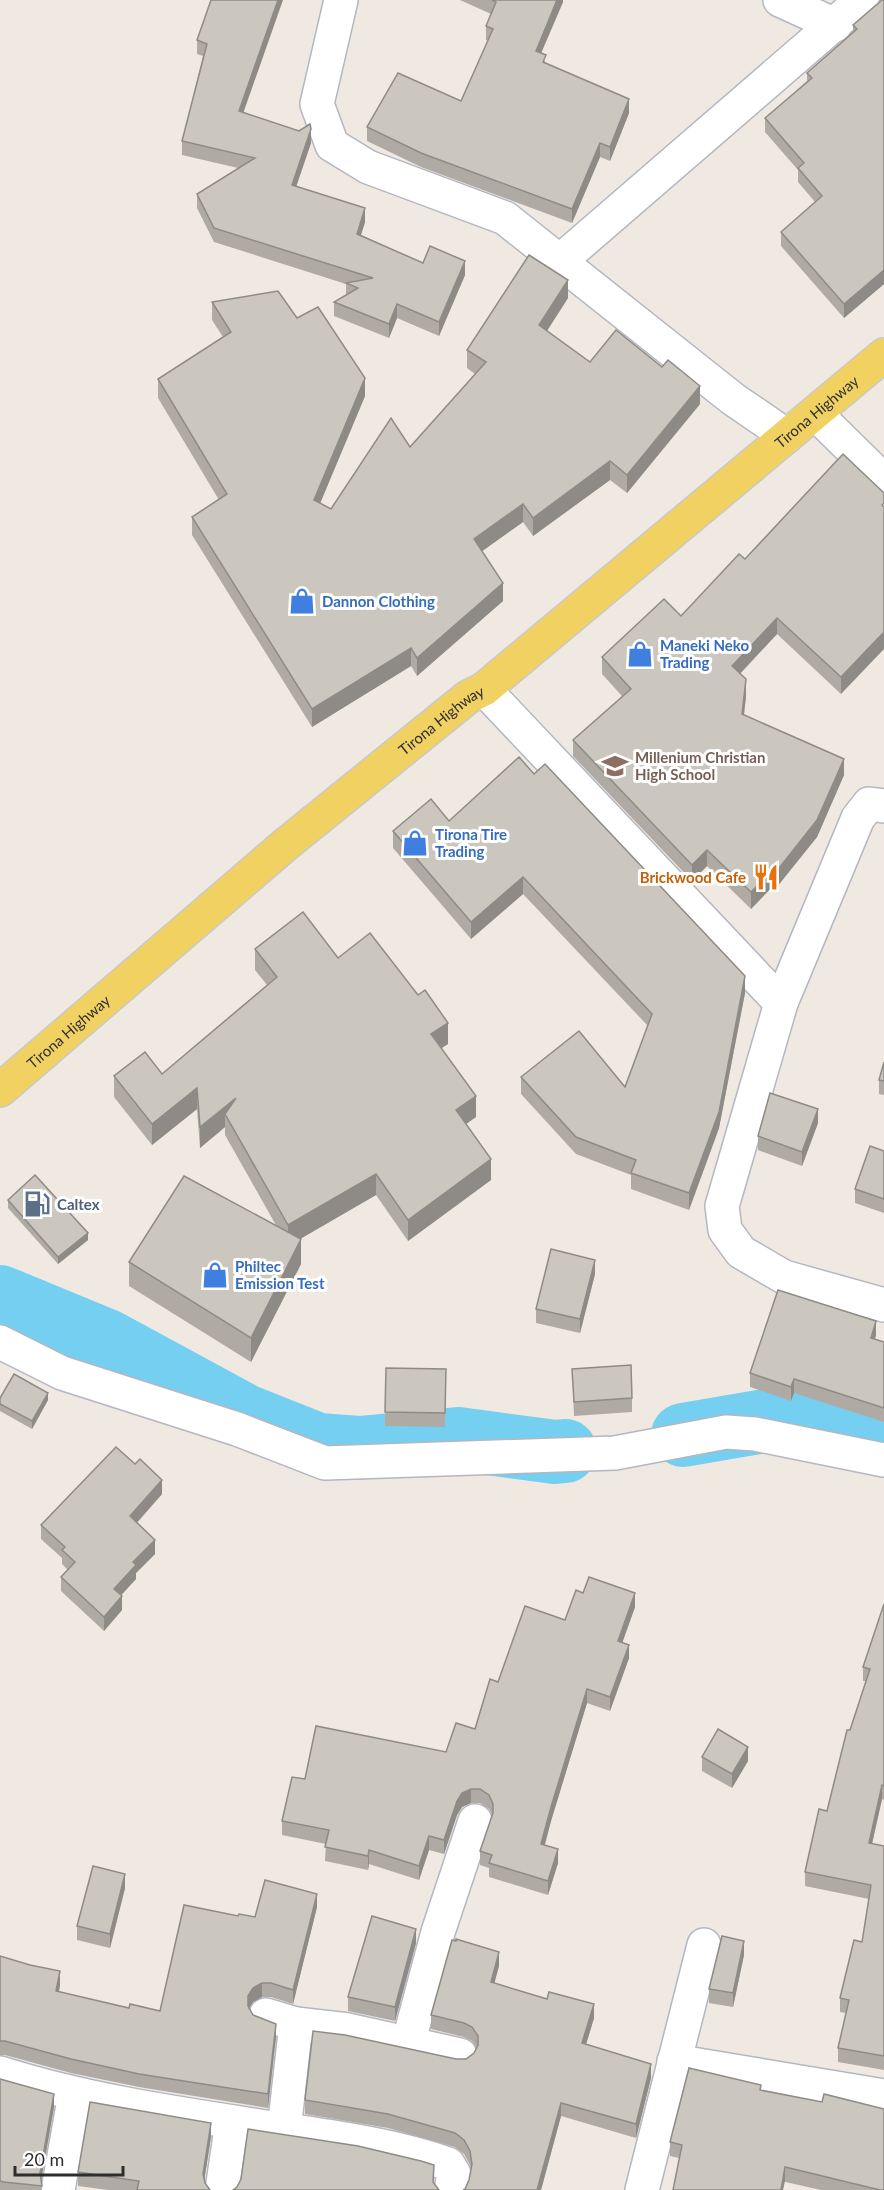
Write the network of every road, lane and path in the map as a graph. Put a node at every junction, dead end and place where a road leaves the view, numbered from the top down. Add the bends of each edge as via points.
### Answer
1 (341, 0) edge
2 (780, 0) edge
3 (862, 0) edge
4 (835, 25) junction
5 (560, 261) junction
6 (884, 355) edge
7 (815, 413) junction
8 (787, 436) junction
9 (884, 480) edge
10 (484, 689) junction
11 (884, 806) edge
12 (781, 1003) junction
13 (0, 1090) edge
14 (884, 1305) edge
15 (0, 1342) edge
16 (884, 1460) edge
17 (475, 1821) dead end
18 (704, 1945) dead end
19 (408, 2044) junction
20 (460, 2055) dead end
21 (674, 2061) junction
22 (0, 2073) edge
23 (75, 2094) junction
24 (884, 2096) edge
25 (232, 2122) junction
26 (284, 2130) junction
27 (58, 2190) edge
28 (222, 2190) edge
29 (451, 2190) edge
30 (642, 2190) edge

1 - 5 street via 317,104 333,145 368,167 505,218
2 - 4 street
3 - 4 street
4 - 5 street
5 - 8 street via 733,399
6 - 7 main road, Tirona Highway
7 - 8 main road, Tirona Highway
7 - 9 street
8 - 10 main road, Tirona Highway
10 - 12 street
10 - 13 main road, Tirona Highway via 468,697 285,845
11 - 12 street via 868,804 858,818
12 - 14 street via 722,1206 725,1230 741,1252 784,1277
15 - 16 street via 62,1373 237,1429 325,1464 615,1453 726,1432 755,1434
17 - 19 street via 438,1932
18 - 21 street
19 - 20 street
19 - 26 street via 281,2019
21 - 24 street
21 - 30 street
22 - 23 street
23 - 25 street
23 - 27 street
25 - 26 street
25 - 28 street
26 - 29 street via 372,2143 440,2161 448,2164 454,2174

